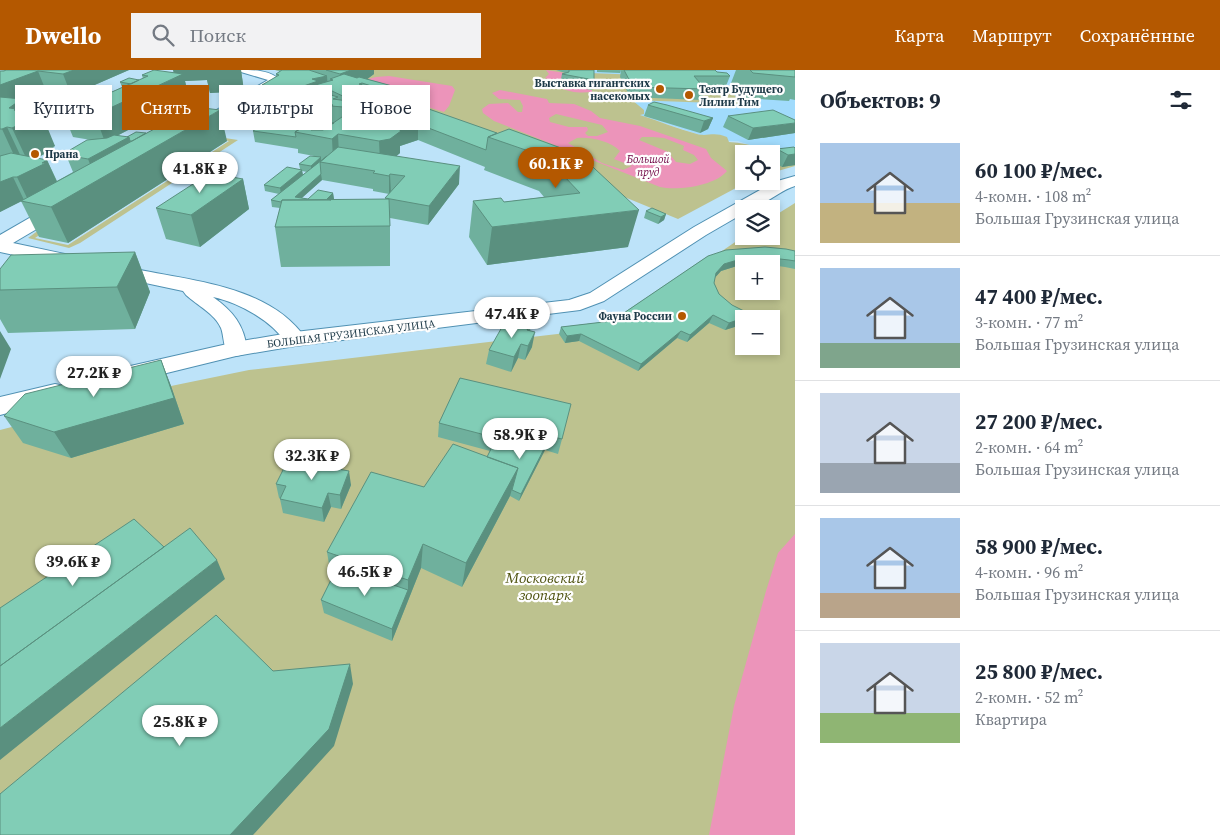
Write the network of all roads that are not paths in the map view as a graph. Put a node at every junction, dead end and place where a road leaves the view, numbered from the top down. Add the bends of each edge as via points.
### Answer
1 (245, 70) edge
2 (178, 139) edge
3 (795, 181) edge
4 (78, 197) edge
5 (0, 244) edge
6 (188, 286) junction
7 (295, 339) junction
8 (236, 349) junction
9 (108, 380) edge
10 (80, 386) edge
11 (0, 406) edge

1 - 2 street via 275,81
3 - 7 street, БОЛЬШАЯ ГРУЗИНСКАЯ УЛИЦА via 780,185 714,223 611,290 586,302 536,312
4 - 5 street
5 - 6 street
6 - 7 street via 223,293 246,302 275,319
6 - 8 street via 223,313 235,335
7 - 8 street, БОЛЬШАЯ ГРУЗИНСКАЯ УЛИЦА
8 - 9 street, БОЛЬШАЯ ГРУЗИНСКАЯ УЛИЦА
10 - 11 street

